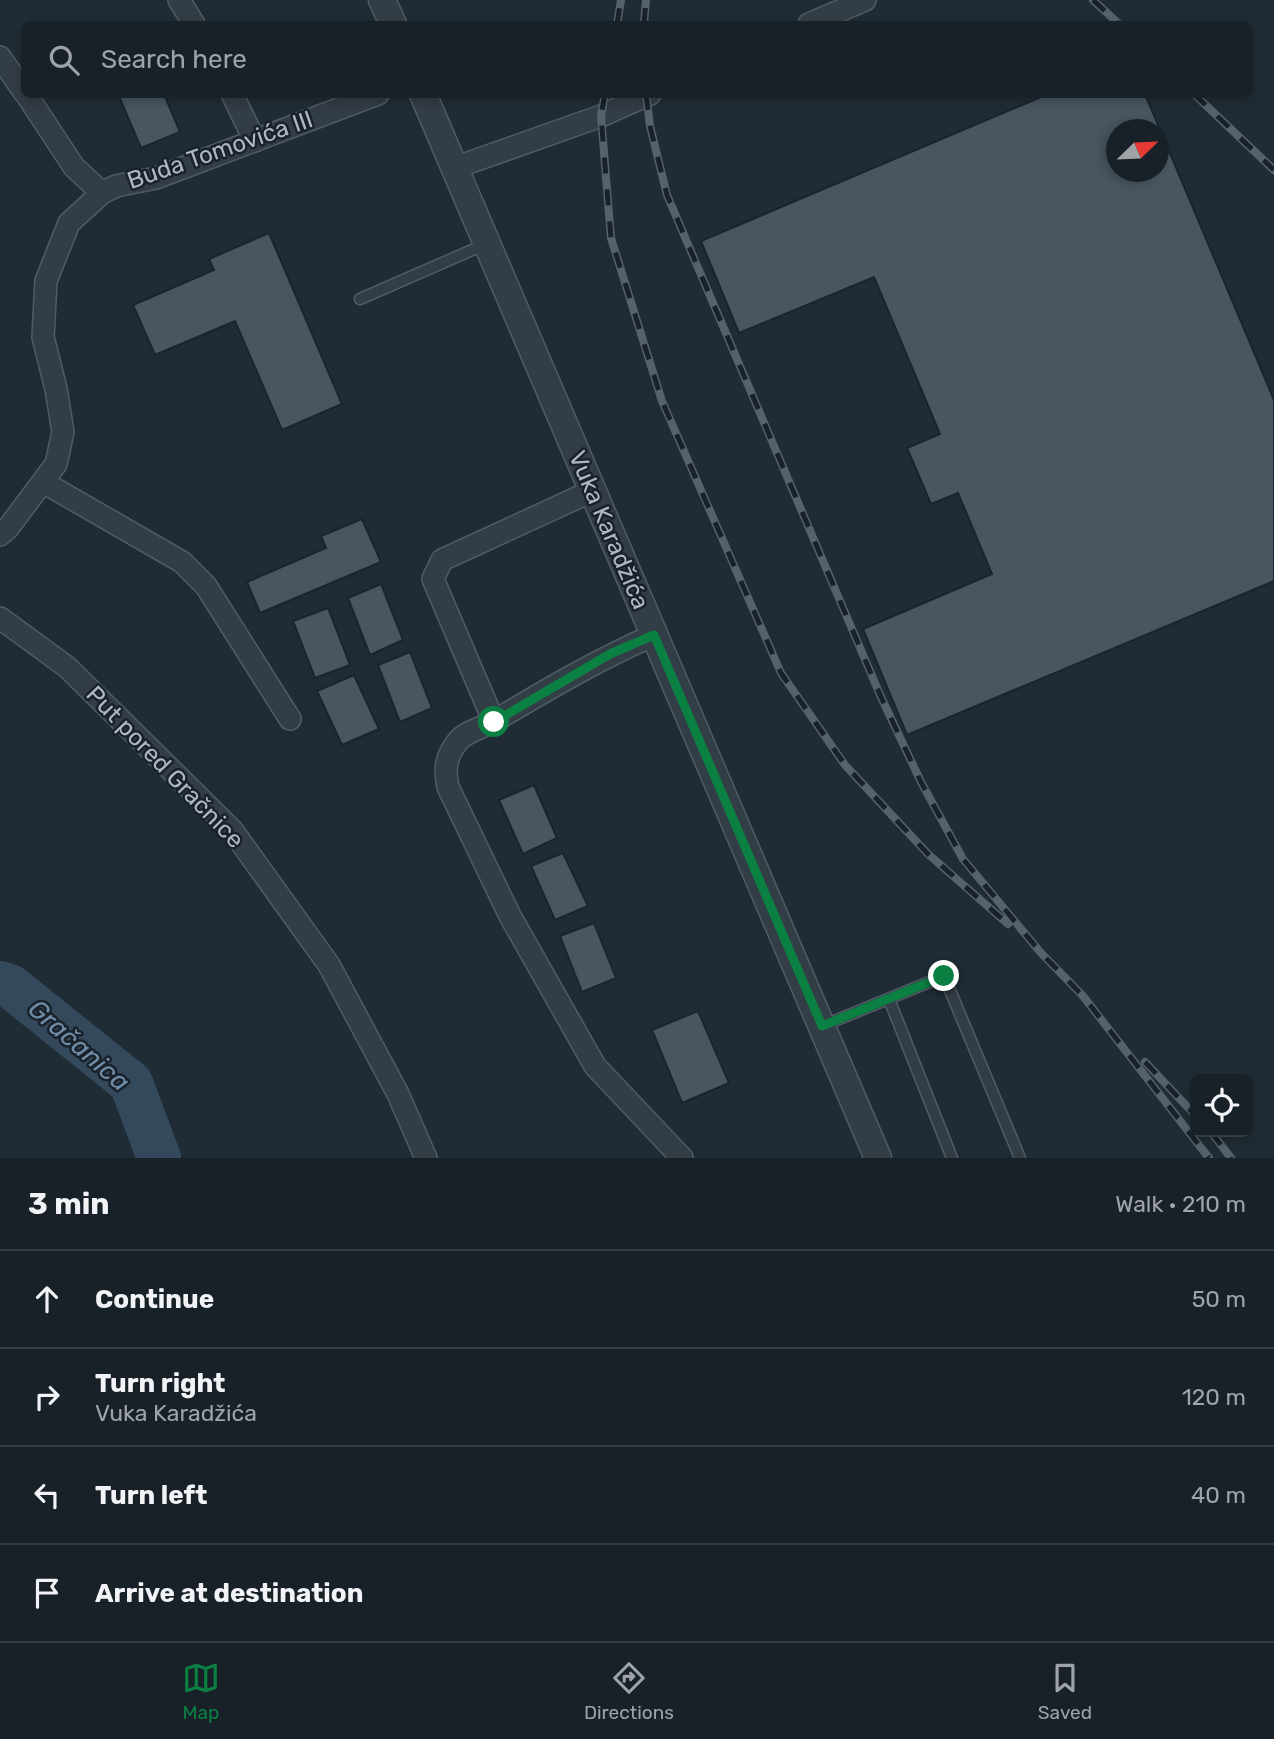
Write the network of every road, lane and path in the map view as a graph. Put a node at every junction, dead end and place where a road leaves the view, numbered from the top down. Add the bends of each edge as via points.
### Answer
1 (179, 0) edge
2 (382, 0) edge
3 (865, 0) edge
4 (192, 21) edge
5 (392, 21) edge
6 (816, 21) edge
7 (0, 57) edge
8 (21, 87) edge
9 (28, 98) edge
10 (234, 98) edge
11 (368, 98) edge
12 (425, 98) edge
13 (641, 98) edge
14 (255, 141) junction
15 (454, 168) junction
16 (102, 193) junction
17 (486, 244) junction
18 (360, 299) dead end
19 (43, 482) junction
20 (592, 491) junction
21 (0, 535) edge
22 (0, 618) edge
23 (654, 635) junction
24 (290, 719) dead end
25 (494, 722) junction
26 (889, 999) junction
27 (822, 1026) junction
28 (426, 1158) edge
29 (682, 1158) edge
30 (878, 1158) edge
31 (951, 1158) edge
32 (1020, 1158) edge

1 - 4 street
2 - 5 street
3 - 6 street
7 - 8 street, Buda Tomovića III
9 - 16 street, Buda Tomovića III via 74,167
10 - 14 street
11 - 14 street, Buda Tomovića III
12 - 15 street, Vuka Karadžića
13 - 15 street
14 - 16 street, Buda Tomovića III
15 - 17 street, Vuka Karadžića
16 - 19 street via 69,223 46,281 43,337 63,432 56,464
17 - 18 lane
17 - 20 street, Vuka Karadžića
19 - 21 street
19 - 24 street via 182,562 205,586
20 - 23 street, Vuka Karadžića
20 - 25 street via 442,560 437,568 433,579
22 - 28 street, Put pored Gračnice via 67,667 232,830 329,965 398,1094
23 - 25 street via 610,654
23 - 27 street, Vuka Karadžića
25 - 29 street via 460,738 444,770 448,787 510,916 595,1066
26 - 27 lane
26 - 31 lane
26 - 32 lane via 944,976
27 - 30 street, Vuka Karadžića

